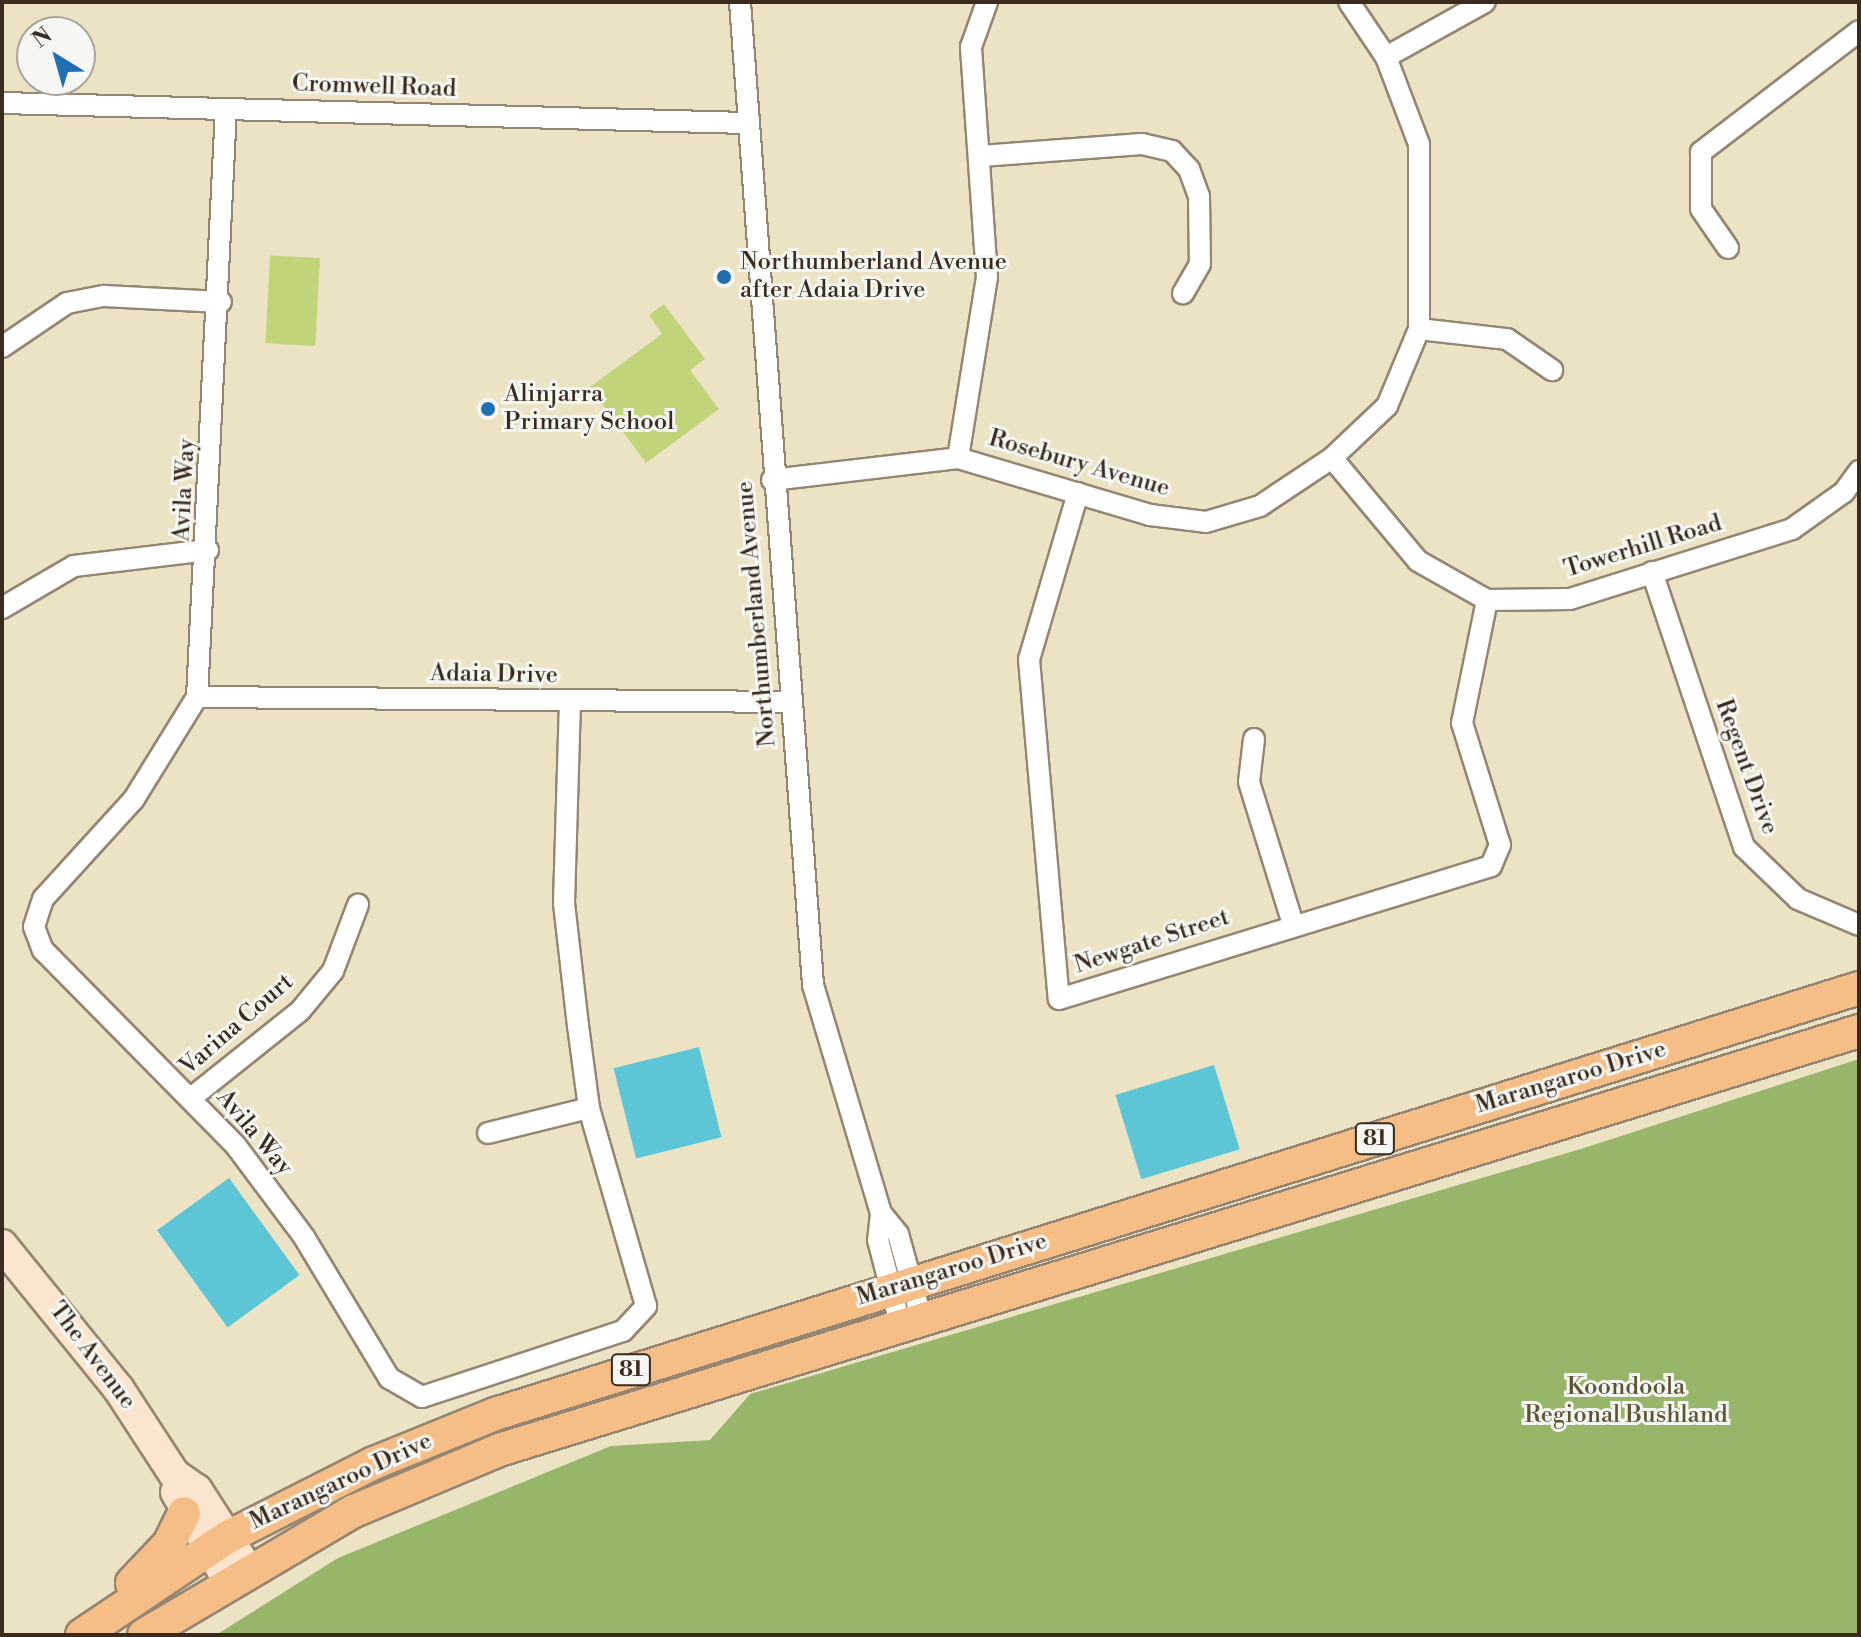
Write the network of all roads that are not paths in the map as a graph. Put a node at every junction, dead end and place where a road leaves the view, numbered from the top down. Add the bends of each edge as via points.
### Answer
1 (740, 2) edge
2 (987, 2) edge
3 (1349, 2) edge
4 (1485, 2) edge
5 (1859, 31) edge
6 (1386, 57) junction
7 (2, 103) edge
8 (226, 109) junction
9 (745, 123) junction
10 (981, 156) junction
11 (1728, 248) dead end
12 (1183, 293) dead end
13 (221, 302) junction
14 (1419, 329) junction
15 (2, 347) edge
16 (1552, 370) dead end
17 (958, 458) junction
18 (1332, 458) junction
19 (1859, 471) edge
20 (772, 480) junction
21 (1078, 493) junction
22 (208, 550) junction
23 (1652, 572) junction
24 (1487, 600) junction
25 (2, 608) edge
26 (197, 697) junction
27 (570, 702) junction
28 (791, 702) junction
29 (1254, 739) dead end
30 (358, 905) dead end
31 (1293, 924) junction
32 (1859, 925) edge
33 (1859, 988) edge
34 (1859, 996) edge
35 (1811, 1003) junction
36 (1859, 1031) edge
37 (191, 1098) junction
38 (589, 1108) junction
39 (488, 1133) dead end
40 (2, 1245) edge
41 (902, 1285) junction
42 (911, 1320) junction
43 (174, 1474) junction
44 (184, 1513) junction
45 (218, 1543) junction
46 (237, 1574) junction
47 (68, 1635) edge
48 (82, 1635) edge
49 (144, 1635) edge

1 - 9 street, Northumberland Avenue
2 - 10 street via 971,47
3 - 6 street, Rosebury Avenue
4 - 6 street
5 - 11 street via 1701,152 1701,209
6 - 14 street, Rosebury Avenue via 1419,144
7 - 8 street, Cromwell Road
8 - 9 street, Cromwell Road
8 - 13 street, Avila Way
9 - 20 street, Northumberland Avenue
10 - 12 street via 1142,144 1172,151 1189,169 1199,196 1200,264
10 - 17 street via 987,277
13 - 15 street via 92,298 44,315
13 - 22 street, Avila Way
14 - 16 street via 1507,339
14 - 18 street, Rosebury Avenue via 1387,406
17 - 20 street, Rosebury Avenue
17 - 21 street, Rosebury Avenue
18 - 21 street, Rosebury Avenue via 1260,506 1206,522 1150,515
18 - 24 street via 1418,561
19 - 23 street, Towerhill Road via 1844,492 1792,529
20 - 28 street, Northumberland Avenue
21 - 31 street, Newgate Street via 1029,659 1059,999
22 - 25 street via 74,566
22 - 26 street, Avila Way
23 - 24 street, Towerhill Road via 1570,599
23 - 32 street, Regent Drive via 1744,847 1798,899
24 - 31 street, Newgate Street via 1462,723 1500,845 1491,866
26 - 27 street, Adaia Drive
26 - 37 street, Avila Way via 134,799 43,899 34,927 43,950
27 - 28 street, Adaia Drive
27 - 38 street, Avila Way via 564,903
28 - 41 street, Northumberland Avenue via 813,985 881,1213 878,1240
29 - 31 street via 1249,782
30 - 37 street, Varina Court via 333,971 300,1011
33 - 35 main road, Marangaroo Drive / 81
34 - 35 main road
35 - 41 main road, Marangaroo Drive / 81
36 - 42 main road, Marangaroo Drive / 81
37 - 38 street, Avila Way via 304,1237 389,1378 422,1397 623,1331 646,1306
38 - 39 street
40 - 43 street, The Avenue via 118,1388
41 - 42 street, Northumberland Avenue
41 - 45 main road, Marangaroo Drive / 81 via 495,1414 374,1463
42 - 46 main road, Marangaroo Drive / 81 via 499,1450 354,1511
43 - 44 street, The Avenue
43 - 45 street, The Avenue via 197,1490
44 - 45 street, The Avenue
44 - 47 main road via 148,1569
45 - 46 street, The Avenue
45 - 48 main road, Marangaroo Drive / 81
46 - 49 main road, Marangaroo Drive / 81

